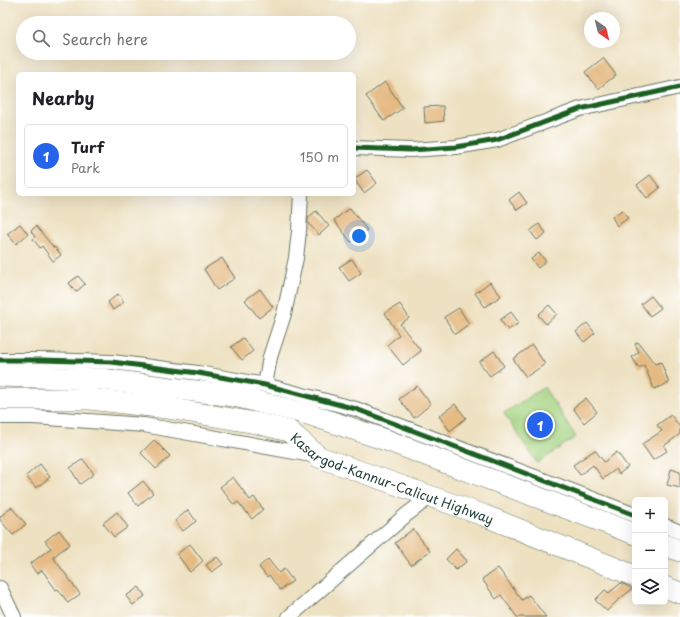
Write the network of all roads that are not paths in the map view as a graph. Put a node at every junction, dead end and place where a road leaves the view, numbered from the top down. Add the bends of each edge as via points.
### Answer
1 (680, 87) edge
2 (356, 148) edge
3 (301, 196) edge
4 (0, 360) edge
5 (0, 376) edge
6 (265, 384) junction
7 (0, 399) edge
8 (0, 416) edge
9 (319, 457) junction
10 (431, 496) junction
11 (632, 514) edge
12 (668, 527) edge
13 (680, 532) edge
14 (632, 533) edge
15 (668, 546) edge
16 (680, 551) edge
17 (632, 575) edge
18 (0, 588) edge
19 (668, 588) edge
20 (680, 593) edge
21 (14, 617) edge
22 (289, 617) edge

1 - 2 street via 580,109 497,140 456,147 411,150
3 - 6 street via 296,258
4 - 6 street via 112,362
5 - 14 highway, Kasargod-Kannur-Calicut Highway via 101,379 241,397 308,414 386,440
6 - 11 street via 356,409
7 - 9 highway, Kasargod-Kannur-Calicut Highway via 90,399 167,408 256,423 289,431
8 - 9 street via 144,425
9 - 10 highway, Kasargod-Kannur-Calicut Highway
10 - 17 highway, Kasargod-Kannur-Calicut Highway
10 - 22 street
12 - 13 street
15 - 16 highway
18 - 21 street
19 - 20 highway

